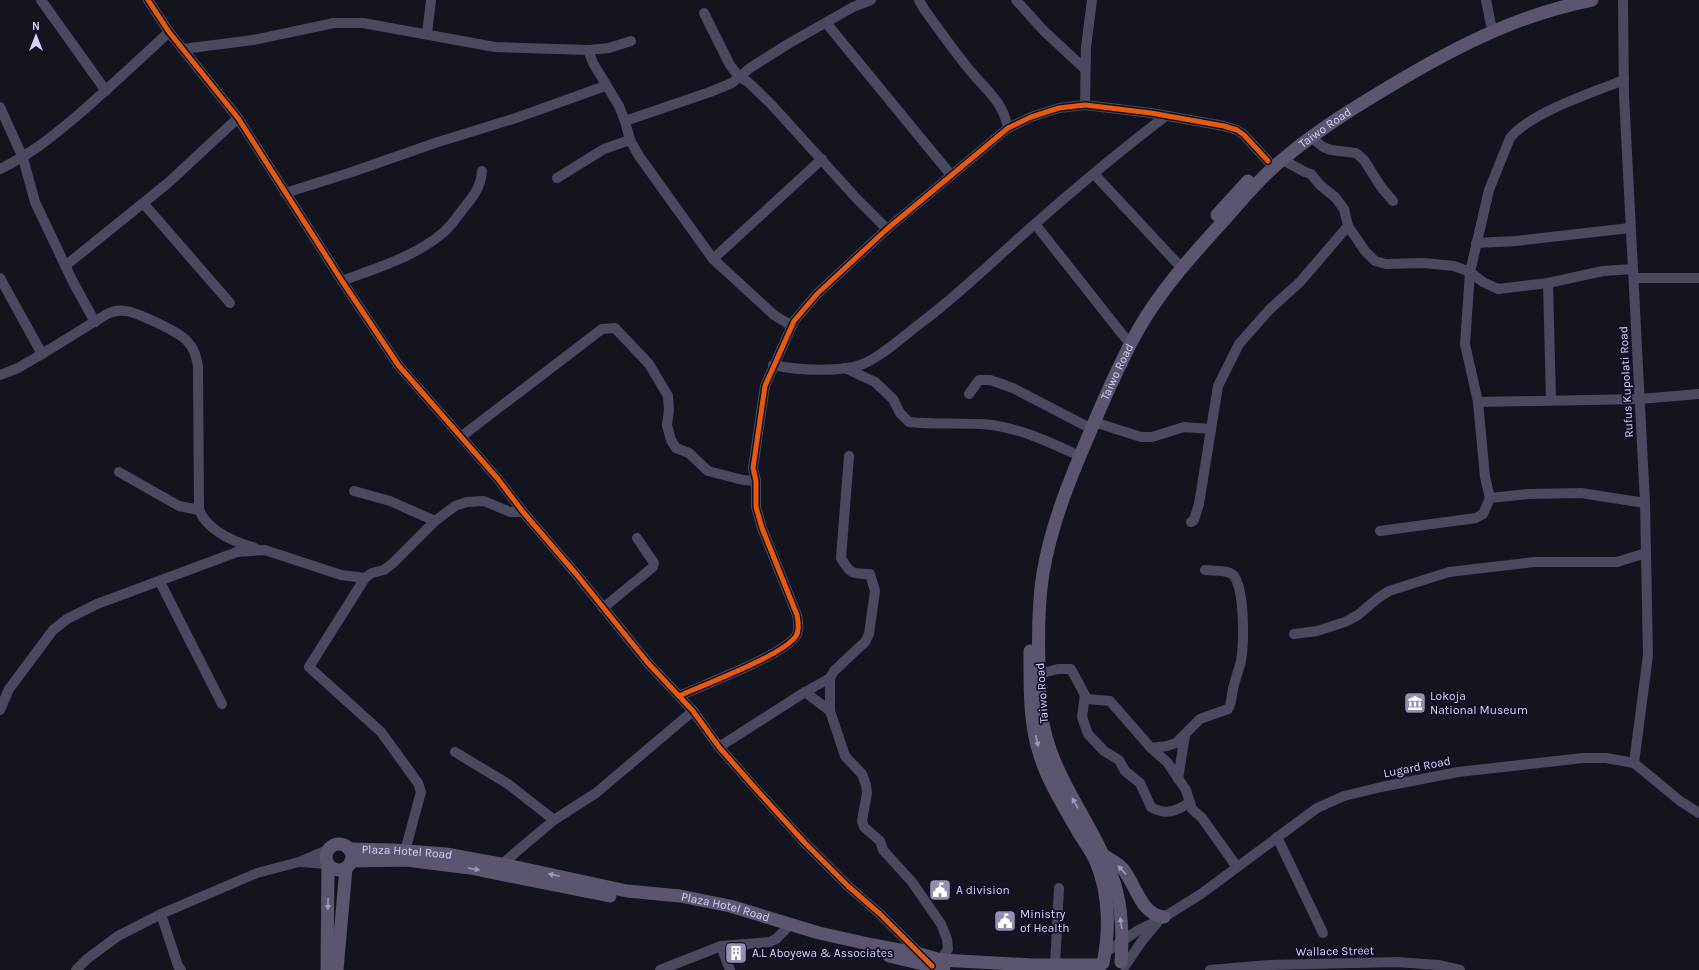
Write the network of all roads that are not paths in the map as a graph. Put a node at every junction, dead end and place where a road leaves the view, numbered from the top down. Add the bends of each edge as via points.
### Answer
1 (41, 0) edge
2 (148, 0) edge
3 (431, 0) edge
4 (870, 0) edge
5 (919, 0) edge
6 (1016, 0) edge
7 (1092, 0) edge
8 (1486, 0) edge
9 (1566, 0) edge
10 (1592, 0) edge
11 (1623, 0) edge
12 (852, 4) edge
13 (704, 13) dead end
14 (826, 24) junction
15 (1491, 25) junction
16 (169, 32) junction
17 (427, 34) junction
18 (631, 41) dead end
19 (183, 49) junction
20 (588, 50) junction
21 (1085, 69) junction
22 (739, 77) junction
23 (1624, 80) junction
24 (605, 86) junction
25 (106, 91) junction
26 (1085, 105) junction
27 (0, 107) edge
28 (1166, 116) junction
29 (238, 118) junction
30 (625, 120) junction
31 (1008, 128) junction
32 (1312, 137) junction
33 (630, 140) junction
34 (23, 158) junction
35 (822, 159) junction
36 (1282, 160) junction
37 (1268, 161) junction
38 (0, 169) edge
39 (482, 171) dead end
40 (1094, 174) junction
41 (951, 175) junction
42 (557, 178) dead end
43 (285, 193) junction
44 (1393, 201) dead end
45 (144, 204) junction
46 (1035, 224) junction
47 (1348, 226) junction
48 (1630, 228) junction
49 (888, 229) junction
50 (1476, 243) junction
51 (713, 259) junction
52 (1178, 263) junction
53 (65, 266) junction
54 (1470, 272) junction
55 (1634, 273) junction
56 (0, 278) edge
57 (1699, 278) edge
58 (342, 281) junction
59 (1548, 283) junction
60 (230, 303) dead end
61 (95, 322) junction
62 (792, 326) junction
63 (1126, 339) junction
64 (42, 354) junction
65 (773, 365) junction
66 (845, 368) junction
67 (0, 376) edge
68 (969, 394) dead end
69 (1699, 394) edge
70 (1640, 398) junction
71 (1550, 400) junction
72 (1478, 402) junction
73 (1089, 423) junction
74 (1211, 429) junction
75 (462, 436) junction
76 (1073, 453) junction
77 (849, 456) dead end
78 (119, 472) dead end
79 (756, 480) junction
80 (354, 491) dead end
81 (1490, 498) junction
82 (1645, 503) junction
83 (199, 510) junction
84 (522, 512) junction
85 (435, 521) junction
86 (1191, 522) dead end
87 (1380, 531) dead end
88 (637, 538) dead end
89 (238, 548) junction
90 (1646, 553) junction
91 (1205, 570) dead end
92 (365, 578) junction
93 (160, 582) junction
94 (603, 608) junction
95 (1294, 634) dead end
96 (1039, 674) junction
97 (830, 678) junction
98 (805, 692) junction
99 (1085, 695) junction
100 (679, 696) junction
101 (222, 704) dead end
102 (0, 710) edge
103 (693, 711) junction
104 (830, 711) junction
105 (1185, 735) junction
106 (719, 747) junction
107 (1150, 748) junction
108 (455, 752) dead end
109 (1634, 763) junction
110 (1178, 779) junction
111 (1189, 804) junction
112 (1699, 813) edge
113 (554, 820) junction
114 (1277, 837) junction
115 (327, 850) junction
116 (405, 851) junction
117 (1102, 854) junction
118 (349, 859) junction
119 (299, 862) junction
120 (502, 864) junction
121 (328, 865) junction
122 (1237, 868) junction
123 (1059, 888) dead end
124 (161, 914) junction
125 (1163, 918) junction
126 (787, 928) junction
127 (1323, 933) dead end
128 (1123, 941) junction
129 (722, 946) junction
130 (920, 954) junction
131 (937, 963) junction
132 (1102, 963) edge
133 (1055, 966) junction
134 (1126, 967) edge
135 (1269, 968) edge
136 (76, 970) edge
137 (181, 970) edge
138 (327, 970) edge
139 (337, 970) edge
140 (660, 970) edge
141 (730, 970) edge
142 (981, 970) edge
143 (1210, 970) edge
144 (1460, 970) edge

1 - 25 street
2 - 16 street
3 - 17 street
4 - 12 street
5 - 31 street via 973,74 996,99 1005,114
6 - 21 street via 1044,31
7 - 21 street
8 - 15 street
9 - 15 main road, Taiwo Road
10 - 32 main road, Taiwo Road via 1545,11 1460,46 1374,96
11 - 23 street, Rufus Kupolati Road
12 - 14 street
13 - 22 street via 730,65
14 - 22 street via 788,44
14 - 41 street
15 - 37 main road, Taiwo Road via 1426,57 1386,81 1291,142
16 - 19 street
16 - 25 street
17 - 19 street via 363,23 334,23 253,40
17 - 20 street via 495,47
18 - 20 street via 609,48
19 - 29 street
20 - 24 street
21 - 26 street
22 - 30 street via 732,83 710,92
22 - 35 street via 757,90
23 - 48 street, Rufus Kupolati Road
23 - 50 street via 1573,100 1532,120 1516,131 1510,138 1489,190
24 - 30 street
24 - 43 street via 516,118
25 - 34 street
26 - 28 street
26 - 31 street via 1059,108
27 - 34 street
28 - 37 street via 1237,130
28 - 40 street
29 - 43 street
29 - 45 street
30 - 33 street
31 - 41 street
32 - 36 main road, Taiwo Road
32 - 44 street via 1330,150 1356,153 1364,160
33 - 42 street via 604,149
33 - 51 street
34 - 38 street
34 - 53 street via 35,202
35 - 49 street
35 - 51 street
36 - 47 street via 1311,174 1335,197 1344,209
36 - 73 main road, Taiwo Road via 1209,236 1157,300
37 - 52 main road, Taiwo Road via 1230,200
39 - 58 street via 482,180 477,190 444,232 430,243 397,260
40 - 46 street
40 - 52 street
41 - 49 street
43 - 58 street
45 - 53 street
45 - 60 street
46 - 63 street
46 - 66 street via 956,296 879,355 863,364
47 - 54 street via 1375,261 1386,264 1424,263 1454,266
47 - 74 street via 1300,282 1270,309 1239,344 1218,386
48 - 50 street
48 - 55 street, Rufus Kupolati Road
49 - 62 street via 817,294
50 - 54 street
51 - 62 street via 774,315
52 - 63 main road, Taiwo Road via 1154,293
53 - 61 street
54 - 59 street via 1498,289
54 - 72 street via 1465,344
55 - 57 street
55 - 59 street via 1603,271
55 - 70 street, Rufus Kupolati Road
56 - 64 street
58 - 75 street via 375,334 399,366
59 - 71 street
61 - 64 street
61 - 83 street via 116,310 134,313 186,340 196,353
62 - 65 street
63 - 73 main road, Taiwo Road
64 - 67 street
65 - 66 street via 796,369
65 - 79 street via 762,398 753,468
66 - 76 street via 875,382 893,399 900,413 909,422 991,425 1014,429
68 - 73 street via 979,380 990,380
69 - 70 street
70 - 71 street
70 - 82 street, Rufus Kupolati Road
71 - 72 street
72 - 81 street via 1485,477
73 - 74 street via 1141,437 1152,437 1184,427
73 - 76 main road, Taiwo Road
73 - 96 main road, Taiwo Road via 1068,484 1043,574 1038,627
74 - 86 street via 1199,504
75 - 79 street via 602,329 615,328 649,364 668,396 667,425 676,448 689,453 708,471 743,480
75 - 84 street
76 -> 132 main road, Taiwo Road via 1039,555 1031,616 1032,720 1040,757 1101,876 1106,902
77 - 97 street via 841,558 854,574 870,574 875,591 869,634 865,642 834,671
78 - 83 street via 179,506
79 - 100 street via 756,507 797,615 796,636 764,658
80 - 85 street via 390,501
81 - 82 street via 1581,493
81 - 87 street via 1483,514 1476,518
82 - 90 street, Rufus Kupolati Road
83 - 89 street via 203,520
84 - 85 street via 510,512 484,501 467,502 455,506
84 - 94 street
85 - 92 street via 393,563
88 - 94 street via 654,563 653,567
89 - 92 street via 265,550 341,575
89 - 93 street
90 - 95 street via 1617,562 1534,562 1449,572 1389,591 1345,622 1317,631
90 - 109 street, Rufus Kupolati Road via 1648,655
91 - 105 street via 1229,572 1234,577 1241,598 1241,661 1228,709 1200,719
92 - 116 street via 309,667 381,732 418,782 421,792
93 - 101 street
93 - 102 street via 97,604 59,625 9,689
94 - 100 street
96 - 99 street via 1058,669 1071,669
117 -> 96 main road, Taiwo Road via 1058,772 1046,742
97 - 98 street
97 - 104 street
98 - 104 street
98 - 106 street
99 - 107 street via 1087,699 1110,702
99 - 111 street via 1082,717 1088,734 1104,751 1119,760 1125,772 1140,783 1151,807 1165,813
100 - 103 street
103 - 106 street
103 - 113 street via 596,792
104 - 131 street via 845,756 862,774 866,785 862,821 864,827 880,841 883,850 912,882 941,924 948,949
105 - 107 street via 1168,746
105 - 110 street
106 - 130 street via 805,843
107 - 110 street via 1167,762
108 - 113 street via 508,784
109 - 112 street, Lugard Road via 1680,801
109 - 114 street, Lugard Road via 1606,758 1583,758 1458,772 1381,787 1330,802 1311,812
110 - 111 street via 1186,790
111 - 122 street
113 - 120 street
114 - 122 street, Lugard Road
114 - 127 street
115 - 118 main road via 337,844 344,845
115 - 119 street
115 - 121 main road via 325,859
116 - 118 main road, Plaza Hotel Road
116 - 120 main road, Plaza Hotel Road via 446,854
125 -> 117 main road via 1154,915 1145,906 1122,868
128 -> 117 main road, Taiwo Road via 1114,883
118 - 121 main road via 336,870
118 -> 126 main road, Plaza Hotel Road via 406,860 470,868 603,895 677,904
118 - 139 main road
119 - 121 street
119 - 124 street via 256,873
130 -> 120 main road, Plaza Hotel Road via 819,933 730,906 680,896 627,891
121 -> 138 main road
122 - 125 street, Lugard Road
123 - 133 street
124 - 136 street via 118,936
124 - 137 street
125 - 128 street
125 - 134 street via 1142,941
126 - 129 street via 770,942
126 - 131 main road, Plaza Hotel Road
128 - 132 street
128 - 134 main road, Taiwo Road
129 - 140 street
129 - 141 street
130 - 131 main road, Plaza Hotel Road
131 - 133 main road, Plaza Hotel Road
131 - 142 main road, Plaza Hotel Road
132 - 133 main road, Plaza Hotel Road
132 - 134 main road, Plaza Hotel Road via 1114,960
135 - 143 street, Wallace Street
135 - 144 street, Wallace Street via 1397,962 1438,965

